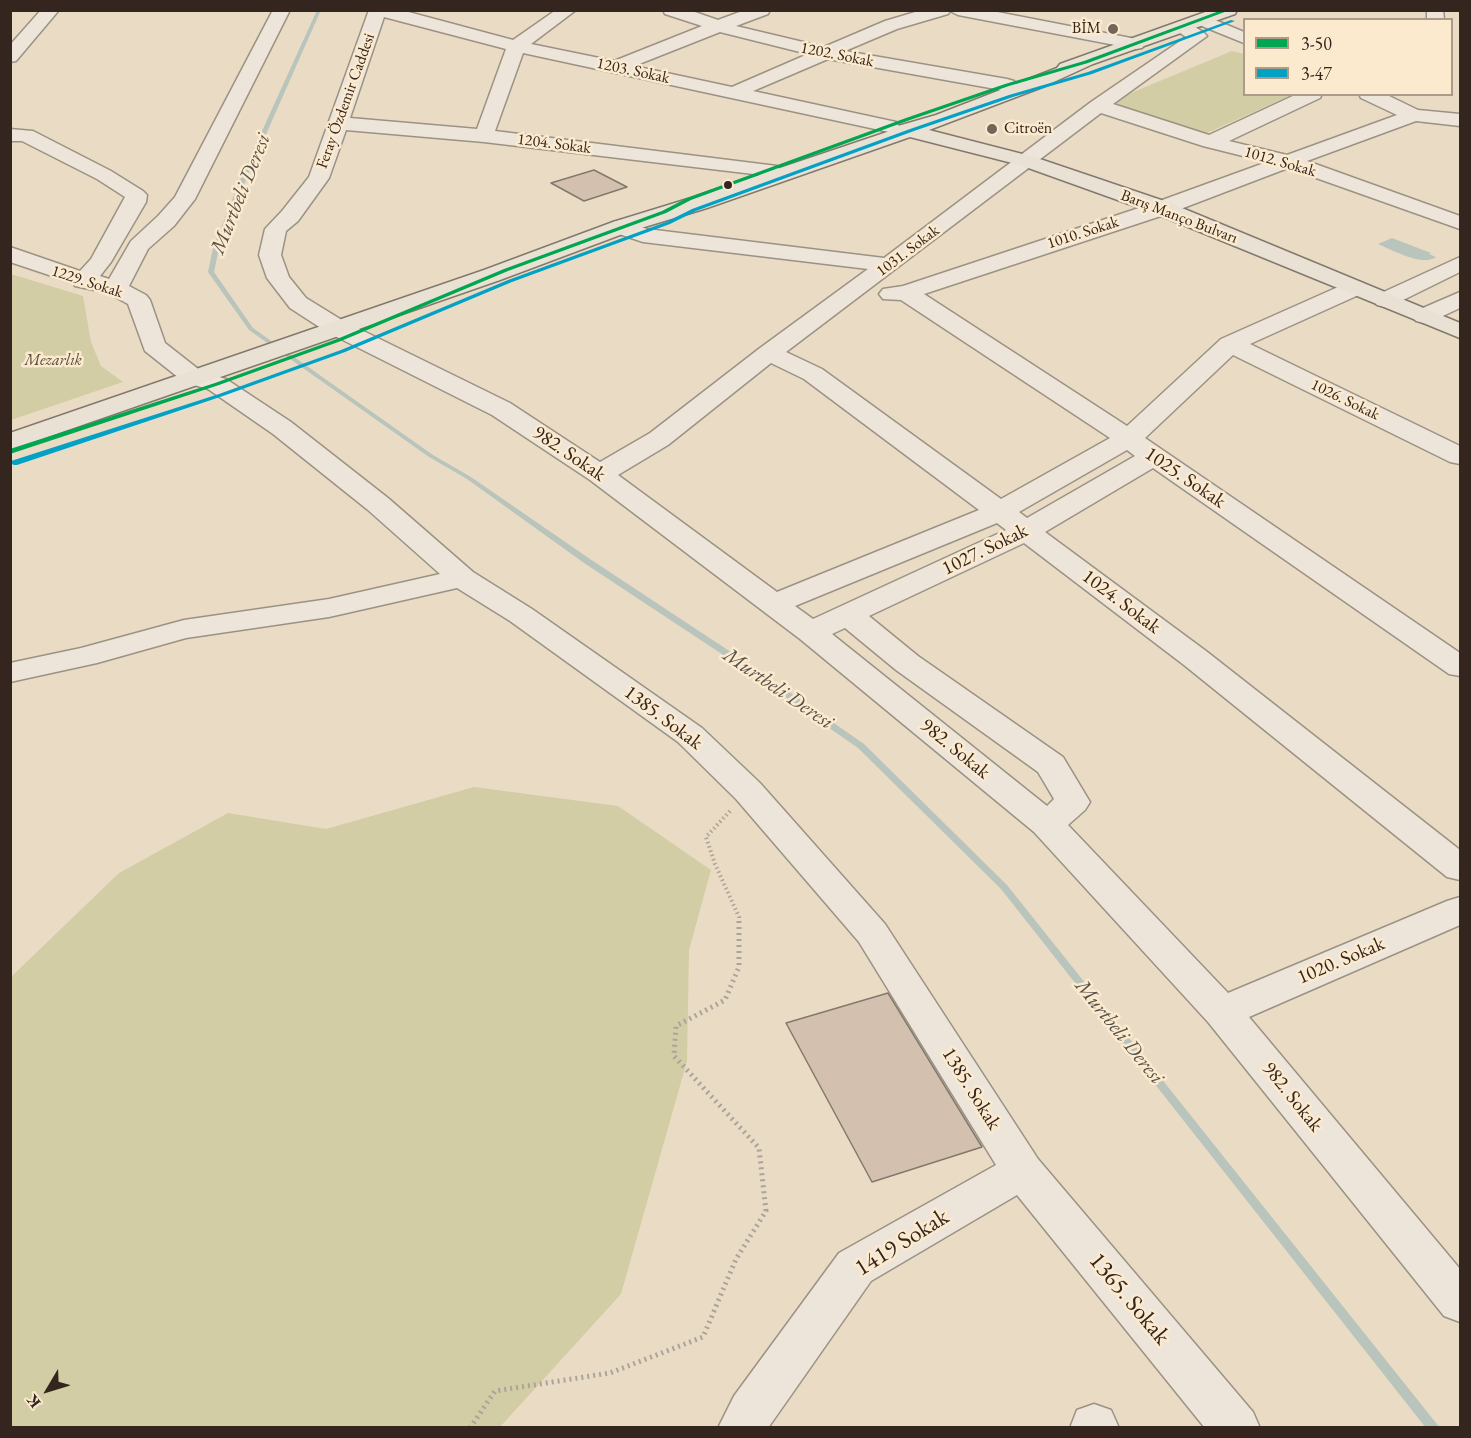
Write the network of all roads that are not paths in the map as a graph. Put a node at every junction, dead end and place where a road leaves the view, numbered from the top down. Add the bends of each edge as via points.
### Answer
1 (51, 10) edge
2 (282, 10) edge
3 (379, 10) edge
4 (568, 10) edge
5 (671, 10) edge
6 (762, 10) edge
7 (942, 10) edge
8 (958, 10) edge
9 (1229, 10) edge
10 (1203, 20) junction
11 (717, 27) junction
12 (1182, 28) junction
13 (1243, 37) edge
14 (1136, 44) junction
15 (516, 46) junction
16 (822, 54) junction
17 (10, 57) edge
18 (1086, 62) junction
19 (616, 67) junction
20 (1007, 85) junction
21 (733, 93) junction
22 (1309, 96) edge
23 (1372, 96) edge
24 (1098, 106) junction
25 (1414, 115) junction
26 (1461, 120) edge
27 (338, 123) junction
28 (930, 124) junction
29 (902, 125) junction
30 (10, 135) edge
31 (484, 135) junction
32 (1210, 142) junction
33 (587, 157) dead end
34 (1027, 161) junction
35 (1287, 161) junction
36 (770, 170) junction
37 (750, 177) junction
38 (1162, 208) junction
39 (664, 212) junction
40 (1461, 223) edge
41 (621, 227) junction
42 (10, 254) edge
43 (1461, 264) edge
44 (889, 265) junction
45 (83, 281) junction
46 (117, 288) junction
47 (1355, 288) junction
48 (850, 294) junction
49 (906, 294) junction
50 (1461, 299) edge
51 (1385, 300) junction
52 (1424, 316) junction
53 (1461, 331) edge
54 (337, 334) junction
55 (1230, 344) junction
56 (770, 353) junction
57 (212, 378) junction
58 (1128, 439) junction
59 (10, 442) edge
60 (10, 452) edge
61 (1461, 456) edge
62 (1153, 457) junction
63 (600, 474) junction
64 (998, 512) junction
65 (1026, 531) junction
66 (462, 578) junction
67 (773, 604) junction
68 (848, 615) junction
69 (811, 632) junction
70 (1461, 667) edge
71 (10, 673) edge
72 (1047, 824) junction
73 (1461, 868) edge
74 (1461, 910) edge
75 (1222, 1012) junction
76 (1023, 1171) junction
77 (1461, 1302) edge
78 (742, 1428) edge
79 (1236, 1428) edge

1 - 17 street
2 - 46 street via 184,200 139,246
3 - 15 street, 1203. Sokak
3 - 27 street, Feray Özdemir Caddesi
4 - 15 street
5 - 11 street, 1202. Sokak
6 - 11 street
7 - 16 street via 891,25
8 - 14 street
9 - 10 main road
10 - 12 main road
10 - 13 street
11 - 16 street, 1202. Sokak
11 - 19 street
12 - 14 main road
12 - 24 street, 1031. Sokak via 1198,36
14 - 18 main road
15 - 19 street, 1203. Sokak
15 - 31 street
16 - 20 street, 1202. Sokak
16 - 21 street
18 - 20 main road
18 - 28 main road
19 - 21 street, 1203. Sokak
20 - 29 main road
21 - 29 street, 1203. Sokak
22 - 32 street
23 - 25 street
24 - 32 street, 1012. Sokak
24 - 34 street, 1031. Sokak
25 - 26 street
25 - 35 street, 1010. Sokak
27 - 31 street, 1204. Sokak
27 - 54 street, Feray Özdemir Caddesi via 319,178 291,216 276,229 270,255 278,278 298,303
28 - 29 main road
28 - 34 main road
29 - 34 main road, Barış Manço Bulvarı
29 - 36 main road
29 - 39 main road via 699,203
30 - 45 street via 26,135 136,195 100,262
31 - 36 street, 1204. Sokak
32 - 35 street, 1012. Sokak
33 - 37 street
34 - 38 main road, Barış Manço Bulvarı
34 - 44 street, 1031. Sokak
35 - 38 street, 1010. Sokak
35 - 40 street, 1012. Sokak
36 - 37 main road
37 - 39 main road
38 - 47 main road, Barış Manço Bulvarı
38 - 49 street, 1010. Sokak
39 - 41 main road
41 - 44 street via 643,235
41 - 54 main road
42 - 45 street, 1229. Sokak
43 - 51 street
44 - 48 street, 1031. Sokak
45 - 46 street, 1229. Sokak
46 - 57 street, 1229. Sokak via 138,300 154,346
47 - 51 main road, Barış Manço Bulvarı
47 - 55 street
48 - 49 street, 1010. Sokak
48 - 56 street, 1031. Sokak
49 - 58 street, 1025. Sokak
50 - 52 street
51 - 52 main road, Barış Manço Bulvarı
52 - 53 main road, Barış Manço Bulvarı
54 - 57 main road
54 - 63 street, 982. Sokak via 501,409
55 - 58 street
55 - 61 street, 1026. Sokak
56 - 63 street, 1031. Sokak via 659,439
56 - 64 street, 1024. Sokak via 813,374
57 - 59 main road
57 - 60 main road
57 - 66 street, 1385. Sokak via 378,504
58 - 62 street, 1025. Sokak
58 - 64 street
62 - 65 street, 1027. Sokak
62 - 70 street, 1025. Sokak
63 - 67 street, 982. Sokak
64 - 65 street, 1024. Sokak
64 - 67 street
65 - 68 street, 1027. Sokak
65 - 73 street, 1024. Sokak via 1195,658
66 - 71 street via 329,608 183,629
66 - 76 street, 1385. Sokak via 690,735 748,791 872,933
67 - 69 street, 982. Sokak
68 - 69 street, 1027. Sokak
68 - 72 street via 907,663 1051,765 1073,802
69 - 72 street, 982. Sokak
72 - 75 street, 982. Sokak
74 - 75 street, 1020. Sokak
75 - 77 street, 982. Sokak
76 - 78 street, 1419 Sokak via 855,1267
76 - 79 street, 1365. Sokak

